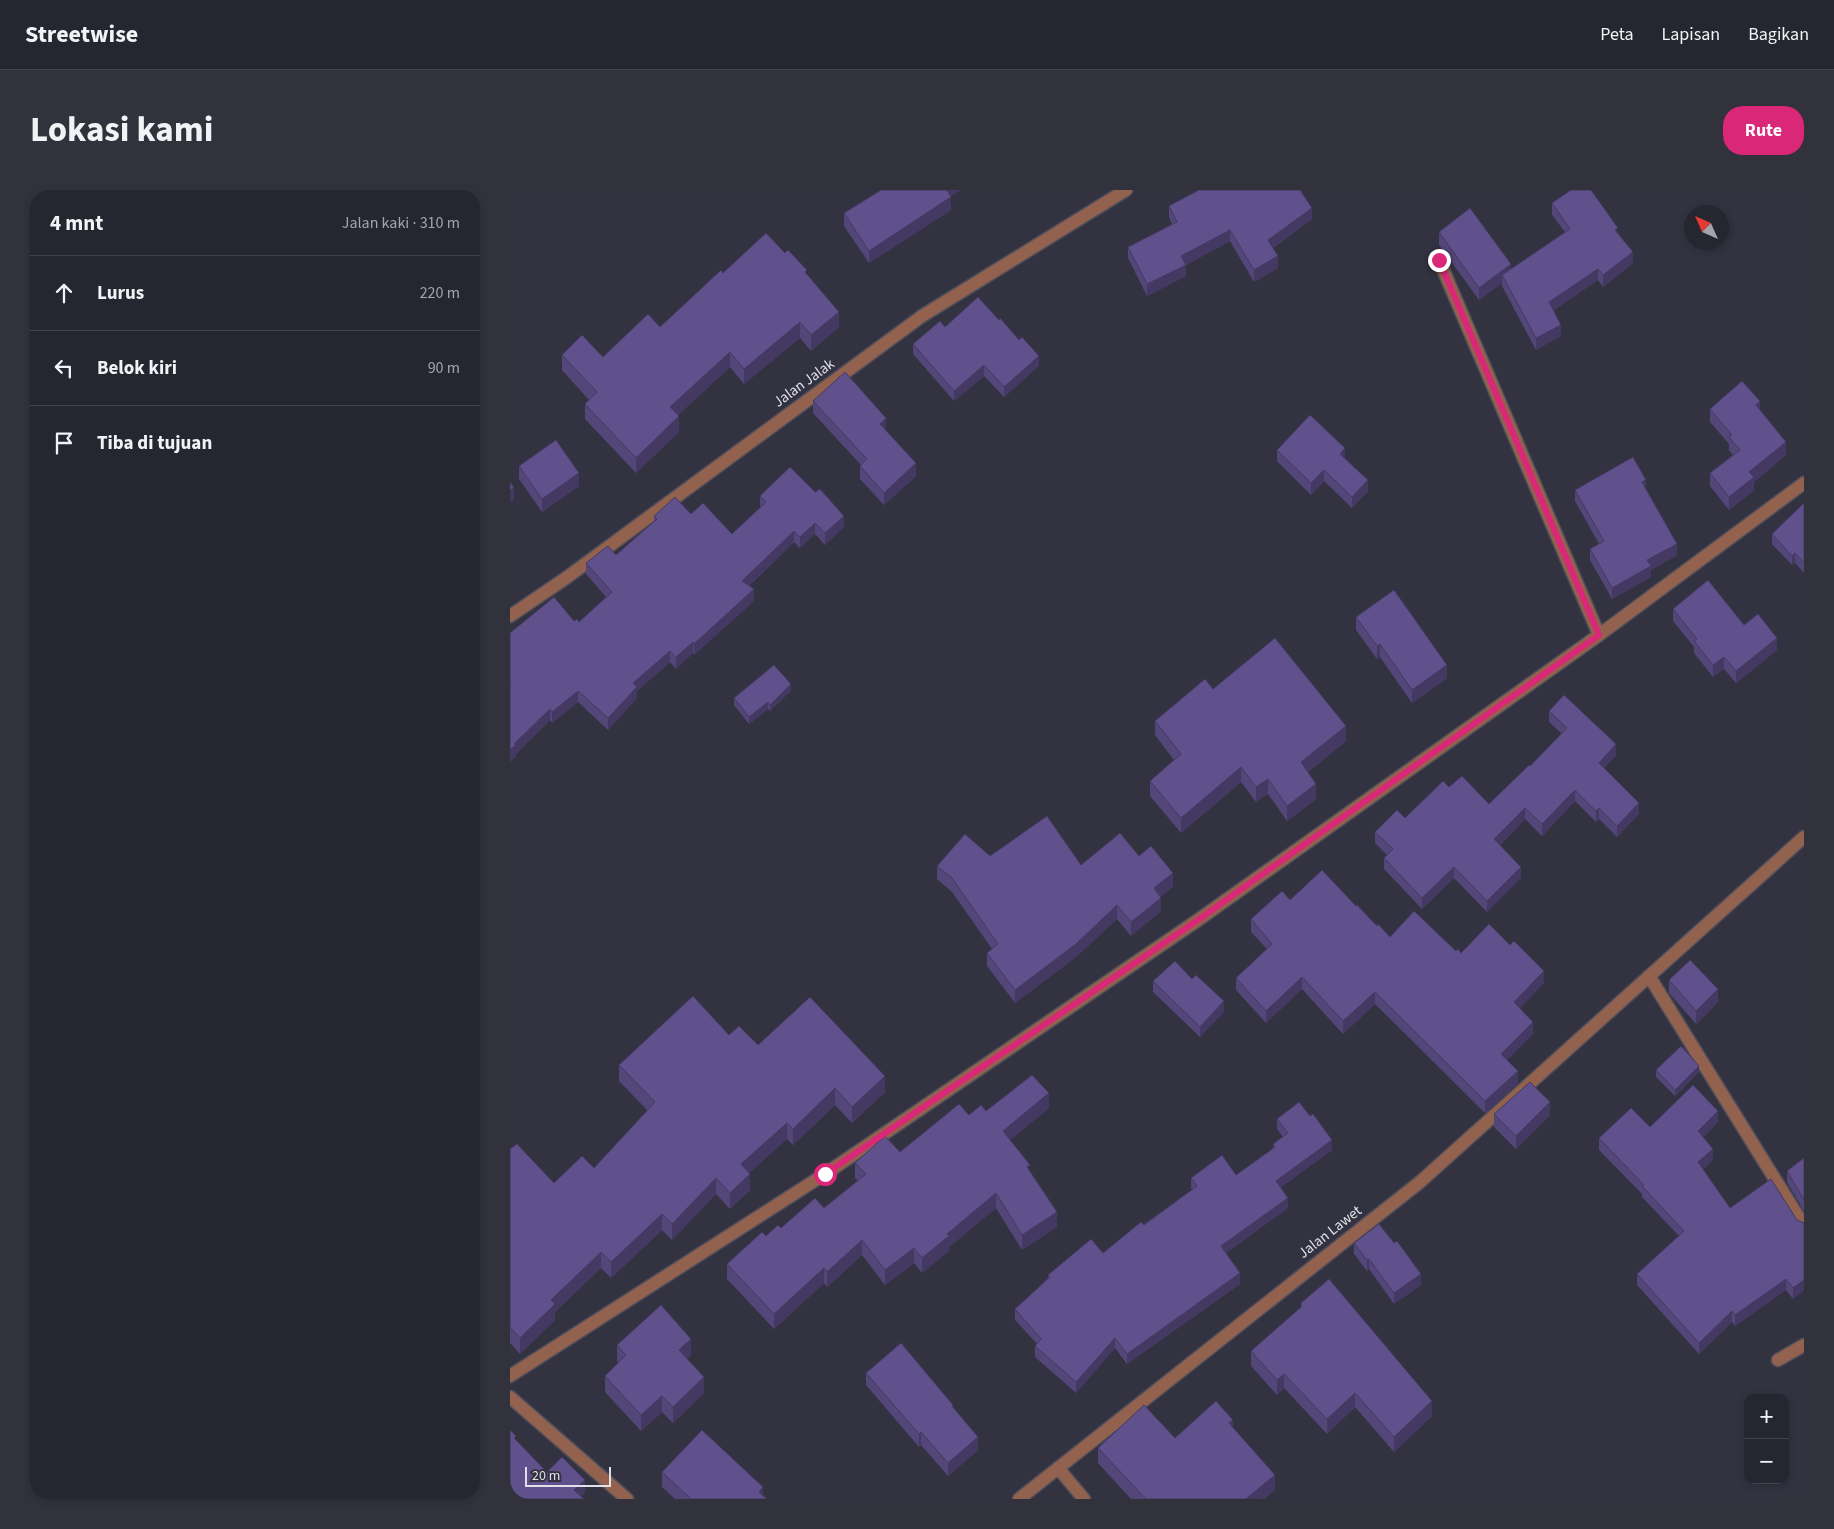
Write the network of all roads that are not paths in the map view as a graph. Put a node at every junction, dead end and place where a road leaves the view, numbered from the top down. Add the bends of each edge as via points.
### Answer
1 (1126, 190) edge
2 (1439, 260) dead end
3 (1804, 482) edge
4 (510, 616) edge
5 (1599, 635) junction
6 (1804, 837) edge
7 (1649, 976) junction
8 (1804, 1226) edge
9 (1804, 1346) edge
10 (1778, 1360) dead end
11 (510, 1376) edge
12 (510, 1397) edge
13 (1058, 1468) junction
14 (627, 1499) edge
15 (1019, 1499) edge
16 (1084, 1499) edge

1 - 4 street, Jalan Jalak via 922,316
2 - 5 street
3 - 5 street
5 - 11 street via 1182,931 825,1174
6 - 7 street, Jalan Lawet
7 - 8 street
7 - 13 street, Jalan Lawet via 1420,1182
9 - 10 street
12 - 14 street
13 - 15 street, Jalan Lawet
13 - 16 street

